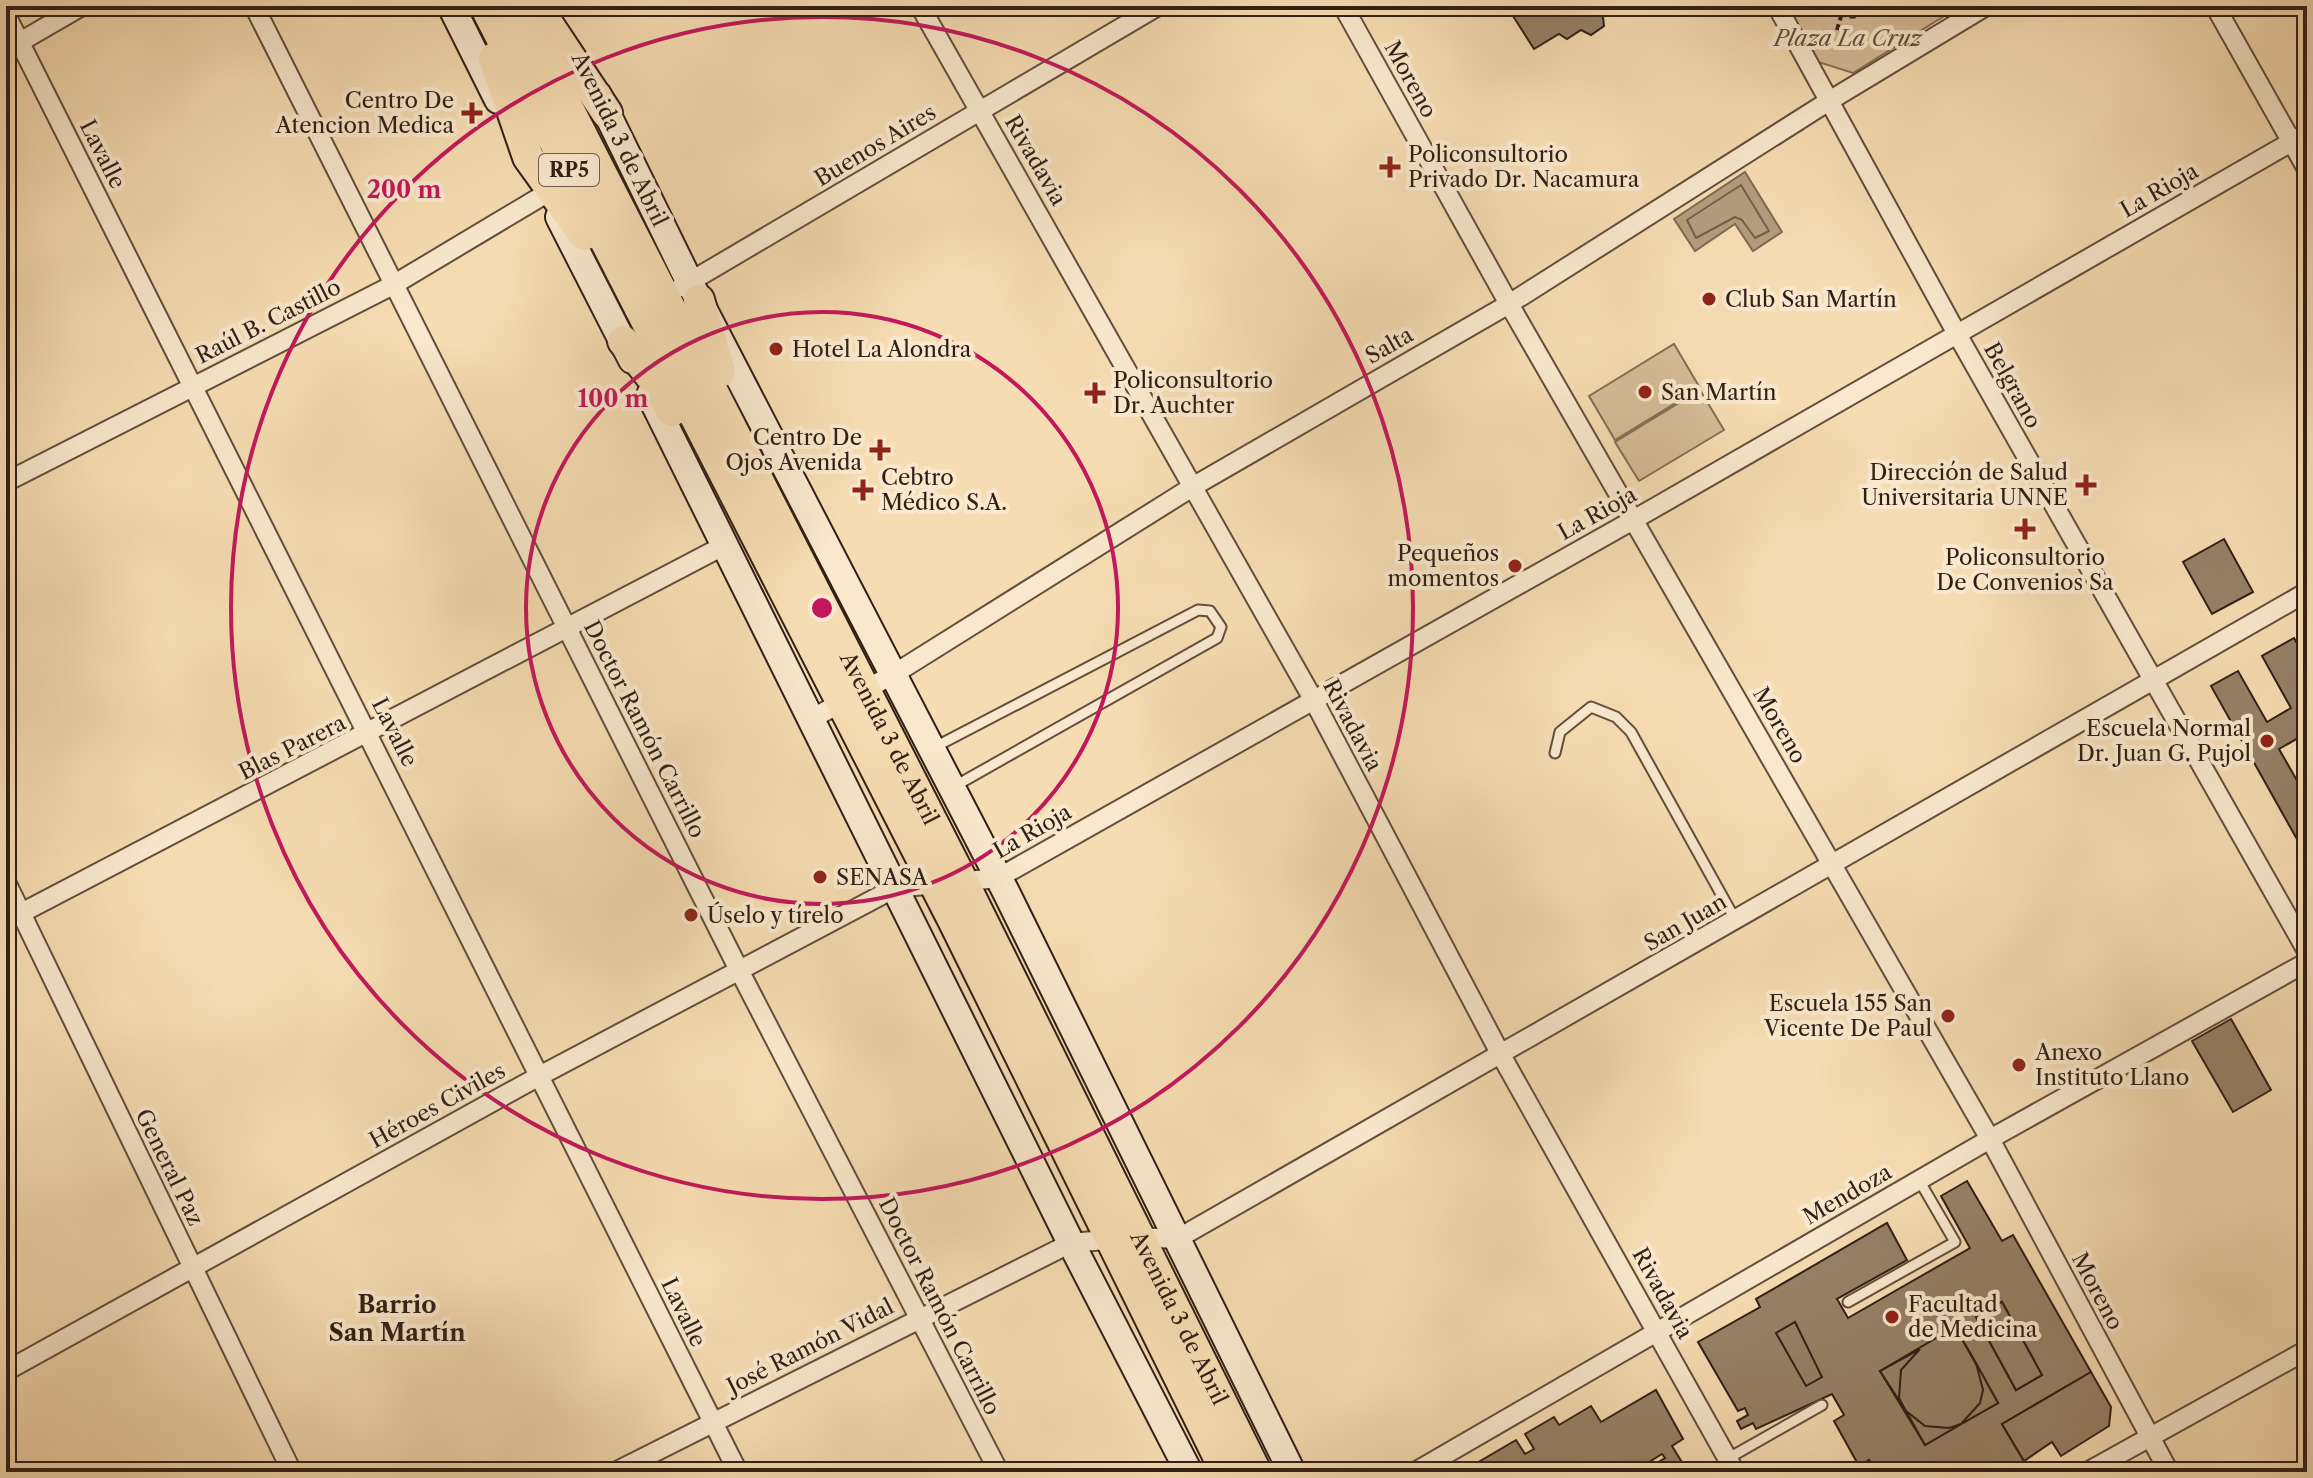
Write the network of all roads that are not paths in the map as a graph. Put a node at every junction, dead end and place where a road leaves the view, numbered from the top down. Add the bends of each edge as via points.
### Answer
1 (82, 6) edge
2 (254, 6) edge
3 (451, 6) edge
4 (469, 6) edge
5 (920, 6) edge
6 (1158, 6) edge
7 (1343, 6) edge
8 (1777, 6) edge
9 (1986, 6) edge
10 (2215, 6) edge
11 (6, 15) edge
12 (515, 17) edge
13 (13, 46) edge
14 (1829, 101) junction
15 (980, 111) junction
16 (607, 113) joint
17 (2299, 137) edge
18 (528, 157) junction
19 (2307, 169) edge
20 (547, 193) junction
21 (393, 285) junction
22 (1509, 304) junction
23 (651, 310) junction
24 (1957, 334) junction
25 (193, 386) junction
26 (6, 482) edge
27 (1194, 486) junction
28 (1635, 519) junction
29 (725, 545) junction
30 (799, 590) junction
31 (2307, 592) edge
32 (568, 629) junction
33 (894, 674) junction
34 (2153, 681) junction
35 (852, 696) junction
36 (1313, 699) junction
37 (811, 719) junction
38 (369, 734) junction
39 (932, 749) junction
40 (1555, 753) dead end
41 (952, 787) junction
42 (1833, 866) junction
43 (998, 878) junction
44 (947, 881) junction
45 (6, 882) edge
46 (895, 888) junction
47 (13, 917) edge
48 (1736, 921) junction
49 (2307, 951) edge
50 (2307, 962) edge
51 (739, 970) junction
52 (1501, 1055) junction
53 (541, 1075) junction
54 (1990, 1139) junction
55 (1919, 1180) junction
56 (1138, 1237) junction
57 (1108, 1238) junction
58 (1177, 1239) junction
59 (1071, 1243) junction
60 (191, 1267) junction
61 (1848, 1302) dead end
62 (919, 1317) junction
63 (1657, 1332) junction
64 (2307, 1350) edge
65 (6, 1371) edge
66 (1822, 1405) dead end
67 (713, 1424) junction
68 (2150, 1437) junction
69 (1731, 1465) edge
70 (292, 1472) edge
71 (615, 1472) edge
72 (738, 1472) edge
73 (999, 1472) edge
74 (1189, 1472) edge
75 (1226, 1472) edge
76 (1256, 1472) edge
77 (1292, 1472) edge
78 (1415, 1472) edge
79 (2087, 1472) edge
80 (2169, 1472) edge

1 - 13 street
2 - 21 street, Doctor Ramón Carrillo
3 - 12 main road, Avenida 3 de Abril
4 - 12 highway
5 - 15 street, Rivadavia
6 - 15 street, Buenos Aires
7 - 22 street, Moreno
8 - 14 street, Belgrano
9 - 14 street, Salta
10 - 17 street
11 - 13 street, Lavalle
12 - 16 highway
12 - 18 highway via 500,70
12 - 23 highway, Avenida 3 de Abril
13 - 25 street, Lavalle
14 - 22 street, Salta
14 - 24 street, Belgrano
15 - 23 street, Buenos Aires
15 - 27 street, Rivadavia
16 - 23 main road, Avenida 3 de Abril
17 - 19 street
17 - 24 street, La Rioja
18 - 20 main road, Avenida 3 de Abril
18 - 23 highway
20 - 21 street, Raúl B. Castillo
20 - 23 main road, Avenida 3 de Abril
21 - 25 street, Raúl B. Castillo
21 - 32 street, Doctor Ramón Carrillo
22 - 27 street, Salta
22 - 28 street, Moreno
23 - 29 main road, Avenida 3 de Abril
23 - 30 highway via 660,388 712,482
23 - 30 highway via 713,357
23 - 33 main road, Avenida 3 de Abril
24 - 28 street, La Rioja
24 - 34 street, Belgrano
25 - 26 street, Raúl B. Castillo
25 - 38 street, Lavalle
27 - 33 street, Salta
27 - 36 street, Rivadavia
28 - 36 street, La Rioja
28 - 42 street, Moreno
29 - 32 street, Blas Parera
29 - 37 main road, Avenida 3 de Abril
30 - 35 highway, Avenida 3 de Abril
31 - 34 street, San Juan
32 - 38 street, Blas Parera
32 - 51 street, Doctor Ramón Carrillo
33 - 35 street, Salta
33 - 39 main road, Avenida 3 de Abril
34 - 42 street, San Juan
34 - 49 street, Belgrano
35 - 37 street, Salta
35 - 44 highway, Avenida 3 de Abril
36 - 43 street, La Rioja
36 - 52 street, Rivadavia
37 - 46 main road, Avenida 3 de Abril
38 - 47 street, Blas Parera
38 - 53 street, Lavalle
39 - 41 main road, Avenida 3 de Abril
39 - 41 lane via 1198,610 1210,611 1221,627 1217,638
40 - 48 lane via 1560,732 1591,707 1616,717 1631,732
41 - 43 main road, Avenida 3 de Abril
42 - 48 street, San Juan
42 - 54 street, Moreno
43 - 44 street, La Rioja
43 - 58 main road, Avenida 3 de Abril
44 - 46 street, La Rioja
44 - 56 highway, Avenida 3 de Abril
44 - 57 highway, Avenida 3 de Abril
45 - 47 street, General Paz
46 - 51 street, Héroes Civiles
46 - 59 main road, Avenida 3 de Abril
47 - 60 street, General Paz
48 - 52 street, San Juan
50 - 54 street, Mendoza
51 - 53 street, Héroes Civiles
51 - 62 street, Doctor Ramón Carrillo
52 - 58 street, San Juan
52 - 63 street, Rivadavia
53 - 60 street, Héroes Civiles
53 - 67 street, Lavalle
54 - 55 street, Mendoza
54 - 68 street, Moreno
55 - 61 lane via 1955,1242
55 - 63 street, Mendoza
56 - 57 street
56 - 58 street
56 - 76 highway, Avenida 3 de Abril
57 - 59 street
57 - 75 highway, Avenida 3 de Abril
58 - 77 main road, Avenida 3 de Abril
59 - 62 street, José Ramón Vidal
59 - 74 main road, Avenida 3 de Abril
60 - 65 street, Héroes Civiles
60 - 70 street, General Paz
62 - 67 street, José Ramón Vidal
62 - 73 street, Doctor Ramón Carrillo
63 - 69 street, Rivadavia
63 - 78 street, Mendoza
64 - 68 street
66 - 69 lane
67 - 71 street, José Ramón Vidal
67 - 72 street, Lavalle
68 - 79 street
68 - 80 street, Moreno

